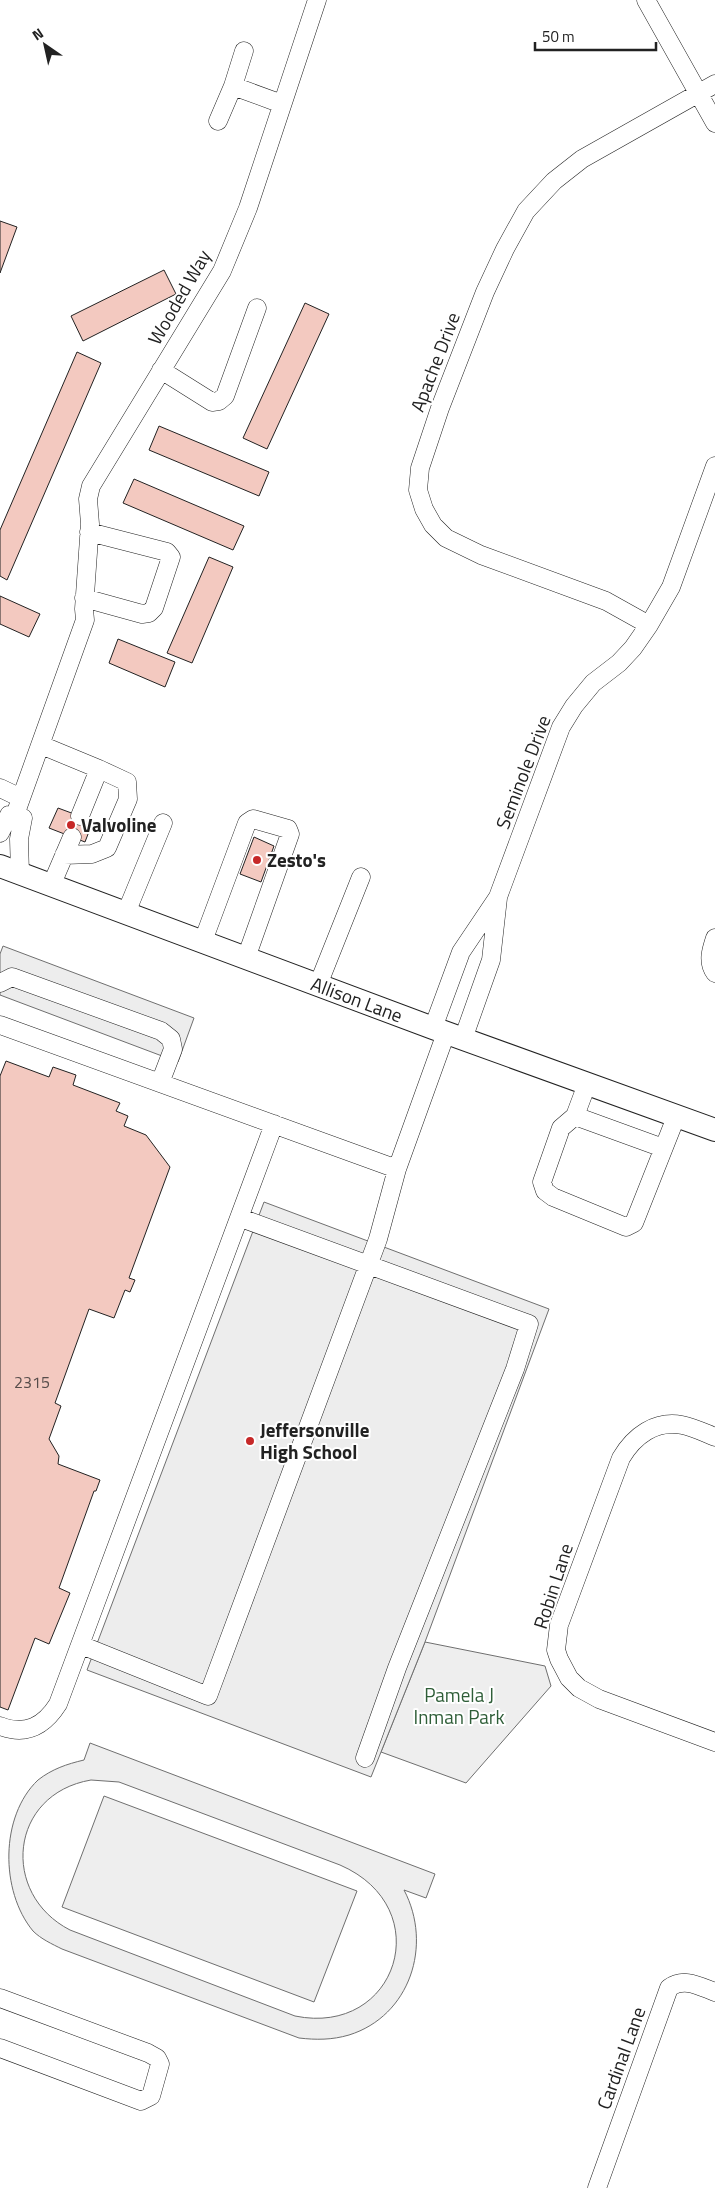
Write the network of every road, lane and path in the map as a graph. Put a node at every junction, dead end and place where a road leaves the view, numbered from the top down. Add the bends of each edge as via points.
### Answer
1 (317, 0) edge
2 (646, 0) edge
3 (244, 51) dead end
4 (715, 84) edge
5 (233, 86) junction
6 (699, 92) junction
7 (282, 104) junction
8 (218, 121) dead end
9 (715, 123) edge
10 (257, 308) dead end
11 (161, 370) junction
12 (715, 466) edge
13 (89, 532) junction
14 (84, 603) junction
15 (649, 625) junction
16 (41, 745) junction
17 (100, 770) junction
18 (0, 788) edge
19 (22, 798) junction
20 (15, 815) junction
21 (80, 816) dead end
22 (163, 823) dead end
23 (0, 833) edge
24 (72, 837) dead end
25 (64, 855) junction
26 (10, 870) edge
27 (362, 877) dead end
28 (51, 886) junction
29 (498, 897) junction
30 (126, 913) junction
31 (715, 938) edge
32 (203, 942) junction
33 (246, 958) junction
34 (715, 973) edge
35 (0, 983) edge
36 (318, 985) junction
37 (0, 1025) edge
38 (447, 1034) junction
39 (160, 1083) junction
40 (587, 1084) junction
41 (575, 1116) junction
42 (676, 1116) junction
43 (274, 1124) junction
44 (715, 1130) edge
45 (663, 1148) junction
46 (397, 1169) junction
47 (241, 1218) junction
48 (368, 1264) junction
49 (715, 1437) edge
50 (80, 1645) junction
51 (0, 1726) edge
52 (715, 1742) edge
53 (365, 1758) dead end
54 (715, 1992) edge
55 (0, 1998) edge
56 (0, 2048) edge
57 (597, 2188) edge

1 - 7 street, Wooded Way
2 - 6 street
3 - 5 street
4 - 6 street, Apache Drive
5 - 7 street
5 - 8 street
6 - 9 street
6 - 15 street, Apache Drive via 582,159 554,181 526,211 485,292 420,468 418,490 424,509 446,538 481,555 606,601
7 - 11 street, Wooded Way via 248,208 222,271
10 - 11 street via 225,396 219,401 212,402
11 - 13 street, Wooded Way via 91,486
12 - 15 street, Seminole Drive via 671,588
13 - 14 street, Wooded Way
13 - 14 street via 167,552 171,557 154,608 149,613
14 - 16 street, Wooded Way via 85,620
15 - 29 street, Seminole Drive via 634,648 593,683 560,727
16 - 17 street
16 - 19 street, Wooded Way
17 - 21 street
17 - 25 street via 127,782 128,799 107,848 92,854
18 - 19 street
19 - 20 street, Wooded Way
20 - 23 street, Wooded Way via 9,816
20 - 26 street via 23,818
22 - 30 street
24 - 25 street
25 - 28 street
26 - 28 main road, Allison Lane
27 - 36 street
28 - 30 main road, Allison Lane
29 - 38 street, Seminole Drive via 461,952
29 - 38 street, Seminole Drive via 491,960
30 - 32 main road, Allison Lane
31 - 34 street via 710,952 711,967
32 - 33 main road, Allison Lane
32 - 33 street via 247,823 253,819 288,829 290,834
33 - 36 main road, Allison Lane
35 - 39 street via 12,977 161,1030 171,1039 173,1049
36 - 38 main road, Allison Lane
37 - 39 street
38 - 40 main road, Allison Lane
38 - 46 street
39 - 43 street
40 - 41 street
40 - 42 main road, Allison Lane
41 - 45 street
41 - 45 street via 561,1128 542,1182 546,1191 553,1197 626,1227 634,1223
42 - 44 main road, Allison Lane
42 - 45 street
43 - 46 street
43 - 47 street
46 - 48 street
47 - 48 street
47 - 50 street
48 - 50 street via 208,1696
48 - 53 street via 530,1324
49 - 52 street, Robin Lane via 682,1425 663,1425 648,1430 628,1446 559,1625 556,1650 569,1678 579,1688 599,1699
50 - 51 street via 58,1704 49,1719 35,1727 20,1730
54 - 57 street, Cardinal Lane via 681,1982 669,1988
55 - 56 street via 148,2053 160,2064 151,2096 141,2101

